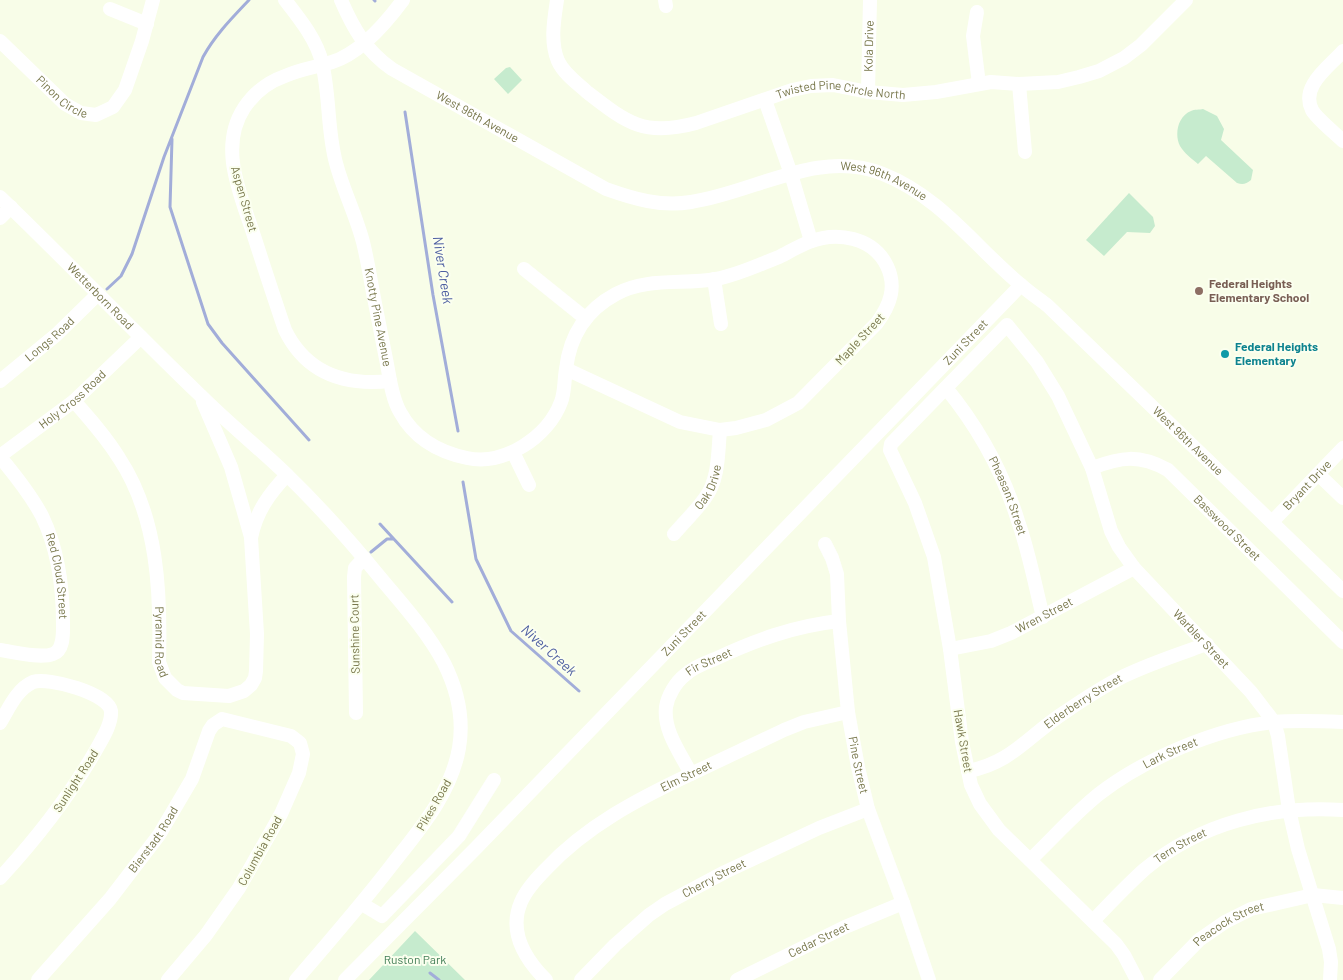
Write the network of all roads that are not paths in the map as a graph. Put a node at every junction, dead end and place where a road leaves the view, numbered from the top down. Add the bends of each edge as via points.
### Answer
1 (153, 0) edge
2 (285, 0) edge
3 (341, 0) edge
4 (403, 0) edge
5 (557, 0) edge
6 (870, 0) edge
7 (1186, 0) edge
8 (110, 9) dead end
9 (977, 12) dead end
10 (147, 24) junction
11 (0, 41) edge
12 (363, 43) junction
13 (1343, 51) edge
14 (322, 64) junction
15 (979, 84) junction
16 (1018, 84) junction
17 (868, 92) junction
18 (765, 100) junction
19 (1343, 141) edge
20 (1026, 152) dead end
21 (791, 174) junction
22 (0, 197) edge
23 (11, 207) junction
24 (0, 218) edge
25 (811, 241) junction
26 (524, 269) dead end
27 (714, 279) junction
28 (1020, 285) junction
29 (98, 294) junction
30 (585, 318) junction
31 (721, 324) dead end
32 (141, 336) junction
33 (566, 369) junction
34 (390, 380) junction
35 (0, 381) edge
36 (946, 388) junction
37 (201, 396) junction
38 (74, 401) junction
39 (720, 430) junction
40 (1343, 448) edge
41 (513, 452) junction
42 (0, 456) edge
43 (1092, 468) junction
44 (1318, 474) junction
45 (287, 475) junction
46 (529, 485) dead end
47 (1343, 498) edge
48 (1272, 522) junction
49 (674, 534) dead end
50 (251, 538) junction
51 (825, 544) dead end
52 (364, 558) junction
53 (1134, 568) junction
54 (383, 580) joint
55 (1343, 591) edge
56 (1043, 616) junction
57 (839, 621) junction
58 (1343, 642) edge
59 (1207, 644) junction
60 (950, 649) junction
61 (0, 650) edge
62 (848, 712) junction
63 (356, 713) dead end
64 (1274, 722) junction
65 (1343, 722) edge
66 (0, 723) edge
67 (262, 728) joint
68 (968, 771) junction
69 (691, 774) junction
70 (494, 780) dead end
71 (868, 809) junction
72 (1289, 810) junction
73 (1343, 810) edge
74 (1030, 860) junction
75 (0, 878) edge
76 (1313, 895) junction
77 (1343, 898) edge
78 (903, 903) junction
79 (362, 904) junction
80 (1093, 921) junction
81 (38, 980) edge
82 (168, 980) edge
83 (296, 980) edge
84 (345, 980) edge
85 (546, 980) edge
86 (582, 980) edge
87 (737, 980) edge
88 (929, 980) edge
89 (1137, 980) edge
90 (1160, 980) edge
91 (1330, 980) edge

1 - 10 street, Pinon Circle
2 - 14 street, Knotty Pine Avenue via 315,45
3 - 12 street, West 96th Avenue
4 - 12 street, Aspen Street via 377,32
5 - 18 street, Twisted Pine Circle North via 553,36 559,62 571,78 628,122 649,128 672,128
6 - 17 street, Kola Drive
7 - 16 street, Twisted Pine Circle North via 1141,45 1114,64 1065,80
8 - 10 street
9 - 15 street via 973,36
10 - 11 street, Pinon Circle via 121,98 113,108 96,115 81,113 65,104
12 - 14 street, Aspen Street via 342,58
12 - 21 street, West 96th Avenue via 392,69 606,190 630,198 650,203 691,202
13 - 19 street via 1313,84 1308,96 1312,111
14 - 34 street, Knotty Pine Avenue via 330,137 363,244
14 - 34 street, Aspen Street via 273,81 250,100 238,117 234,130 235,176 285,330 297,350 319,369 347,381
15 - 16 street, Twisted Pine Circle North
15 - 17 street, Twisted Pine Circle North via 903,95
16 - 20 street
17 - 18 street, Twisted Pine Circle North via 816,85
18 - 21 street
21 - 25 street
21 - 28 street, West 96th Avenue via 834,167 860,168 904,183 940,208
22 - 23 street, Wetterborn Road
23 - 24 street
23 - 29 street, Wetterborn Road
25 - 27 street, Knotty Pine Avenue via 757,266
25 - 39 street, Maple Street via 835,236 852,238 875,250 889,269 892,283 887,309 798,403 766,420
26 - 30 street
27 - 30 street, Knotty Pine Avenue via 629,288 601,302
27 - 31 street
28 - 48 street, West 96th Avenue via 1048,306
28 - 84 street, Zuni Street
29 - 32 street, Wetterborn Road
29 - 35 street, Longs Road via 56,335
30 - 33 street, Knotty Pine Avenue via 575,335
32 - 37 street, Wetterborn Road
32 - 38 street, Holy Cross Road
33 - 39 street via 680,422
33 - 41 street, Knotty Pine Avenue via 563,396 551,421 528,443
34 - 41 street, Knotty Pine Avenue via 395,403 409,426 435,448 470,459 491,459
36 - 43 street, Warbler Street via 1007,325 1037,362 1058,396
36 - 56 street, Pheasant Street via 991,454 1018,520
36 - 60 street, Hawk Street via 892,444 890,450 915,503 934,557
37 - 45 street, Wetterborn Road
37 - 50 street, Wetterborn Road via 231,467
38 - 42 street, Holy Cross Road
38 - 50 street, Pyramid Road via 120,459 142,506 157,577 161,670 183,693 230,696 244,691 255,678 257,614
39 - 49 street, Oak Drive via 712,486 706,498
40 - 44 street, Bryant Drive
41 - 46 street
42 - 61 street, Red Cloud Street via 41,515 51,538 63,596 61,646 53,655
43 - 53 street, Warbler Street via 1111,531
43 - 58 street, Basswood Street via 1134,458 1148,460 1168,470
44 - 47 street
44 - 48 street, Bryant Drive
45 - 50 street, Pyramid Road via 261,507
45 - 52 street, Wetterborn Road
48 - 55 street, West 96th Avenue
51 - 57 street, Pine Street via 837,574
52 - 54 street, Wetterborn Road
52 - 63 street, Sunshine Court via 354,576
53 - 56 street, Wren Street
53 - 59 street, Warbler Street
54 - 79 street, Pikes Road via 432,644 451,679 458,707 459,746 449,781 427,820
56 - 60 street, Wren Street via 991,641
57 - 62 street, Pine Street
57 - 69 street, Fir Street via 810,624 775,634 685,674 670,695 666,717
59 - 64 street, Warbler Street
59 - 68 street, Elderberry Street via 1123,677 1047,724 1005,758
60 - 68 street, Hawk Street
62 - 69 street, Elm Street via 804,722
62 - 71 street, Pine Street
64 - 65 street, Lark Street
64 - 72 street, Warbler Street
64 - 74 street, Lark Street via 1201,740 1143,766 1098,794
66 - 75 street, Sunlight Road via 20,690 35,682 52,682 97,695 111,711 104,736 86,768 55,814
67 - 81 street, Bierstadt Road via 222,719 213,724 192,778 159,835 110,899
67 - 82 street, Columbia Road via 291,736 300,743 303,754 299,773 277,821 239,888 206,935
68 - 74 street, Hawk Street via 977,798 990,818
69 - 85 street, Elm Street via 600,823 541,874 524,895 517,921 520,942 528,961
70 - 79 street via 459,836 382,916
71 - 78 street, Pine Street
71 - 86 street, Cherry Street via 819,828 665,904 615,945
72 - 73 street, Tern Street
72 - 76 street, Warbler Street
72 - 80 street, Tern Street via 1233,822 1180,845 1146,869
74 - 80 street, Hawk Street
76 - 77 street, Peacock Street
76 - 90 street, Peacock Street via 1251,909 1225,922 1199,940
76 - 91 street, Warbler Street via 1329,949
78 - 87 street, Cedar Street via 845,927
78 - 88 street, Pine Street
79 - 83 street, Pikes Road
80 - 89 street, Hawk Street via 1124,955

